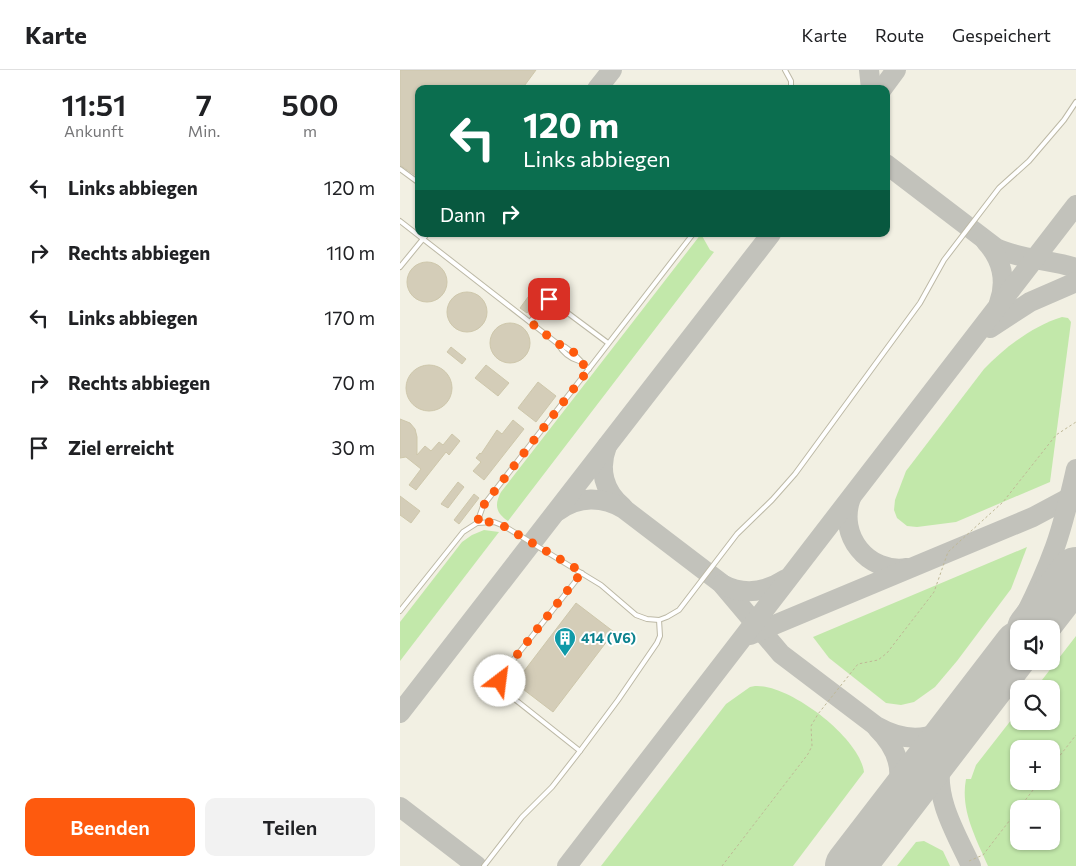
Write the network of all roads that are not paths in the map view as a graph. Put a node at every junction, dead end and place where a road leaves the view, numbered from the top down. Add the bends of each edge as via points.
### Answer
1 (785, 70) edge
2 (790, 85) edge
3 (1076, 102) edge
4 (400, 169) edge
5 (415, 180) edge
6 (400, 221) edge
7 (415, 233) edge
8 (420, 237) edge
9 (691, 237) edge
10 (422, 239) junction
11 (400, 267) edge
12 (530, 322) junction
13 (608, 343) junction
14 (589, 369) junction
15 (477, 523) junction
16 (582, 572) junction
17 (400, 611) edge
18 (659, 620) junction
19 (580, 751) junction
20 (484, 866) edge

1 - 2 lane
3 - 18 lane via 1029,160 998,188 944,260 920,303 795,474 737,534 678,610
4 - 5 lane
6 - 7 lane
8 - 10 lane
9 - 13 lane
10 - 11 lane
10 - 12 lane
12 - 13 lane via 549,299
12 - 14 lane via 576,354
13 - 14 lane
14 - 15 lane via 483,506
15 - 16 lane via 500,524
15 - 17 lane via 463,532
16 - 18 lane via 636,615
16 - 19 lane via 500,681 506,693
18 - 19 lane via 657,643
19 - 20 lane

